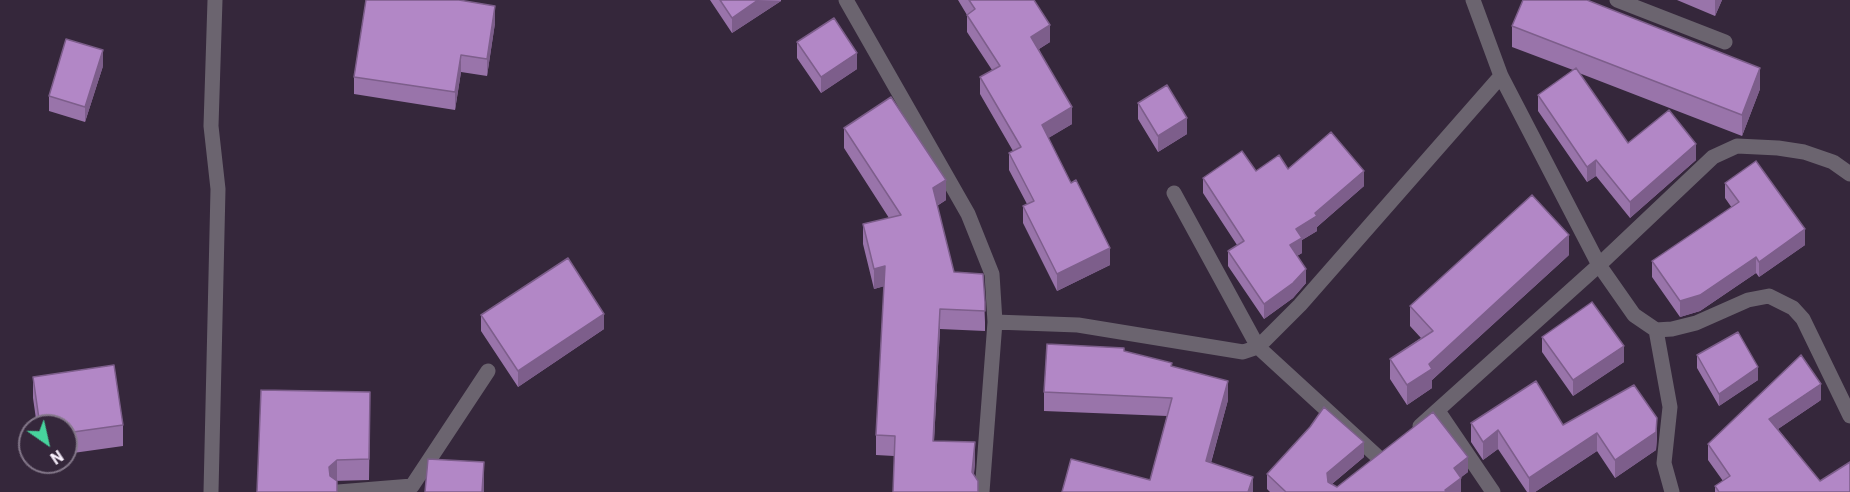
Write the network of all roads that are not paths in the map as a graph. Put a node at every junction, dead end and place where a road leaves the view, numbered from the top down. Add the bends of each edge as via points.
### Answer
1 (215, 0) edge
2 (846, 0) edge
3 (1473, 0) edge
4 (1617, 0) edge
5 (1725, 42) dead end
6 (1500, 76) junction
7 (1850, 174) edge
8 (1174, 193) dead end
9 (1599, 265) junction
10 (995, 322) junction
11 (1656, 330) junction
12 (1258, 347) junction
13 (488, 371) dead end
14 (1438, 411) junction
15 (1850, 416) edge
16 (1404, 438) edge
17 (1379, 458) edge
18 (211, 492) edge
19 (338, 492) edge
20 (982, 492) edge
21 (1493, 492) edge
22 (1672, 492) edge

1 - 18 street via 211,126 218,189
2 - 10 street via 969,214 992,274
3 - 6 street
4 - 5 street
6 - 9 street
6 - 12 street via 1300,305
7 - 9 street via 1833,162 1804,152 1737,146 1713,157
8 - 12 street
9 - 11 street via 1634,315
9 - 14 street
10 - 12 street via 1078,324 1243,352
10 - 20 street
11 - 15 street via 1696,323 1748,300 1769,296 1803,319
11 - 22 street via 1670,407 1664,464
12 - 17 street
13 - 19 street via 412,486
14 - 16 street
14 - 21 street

